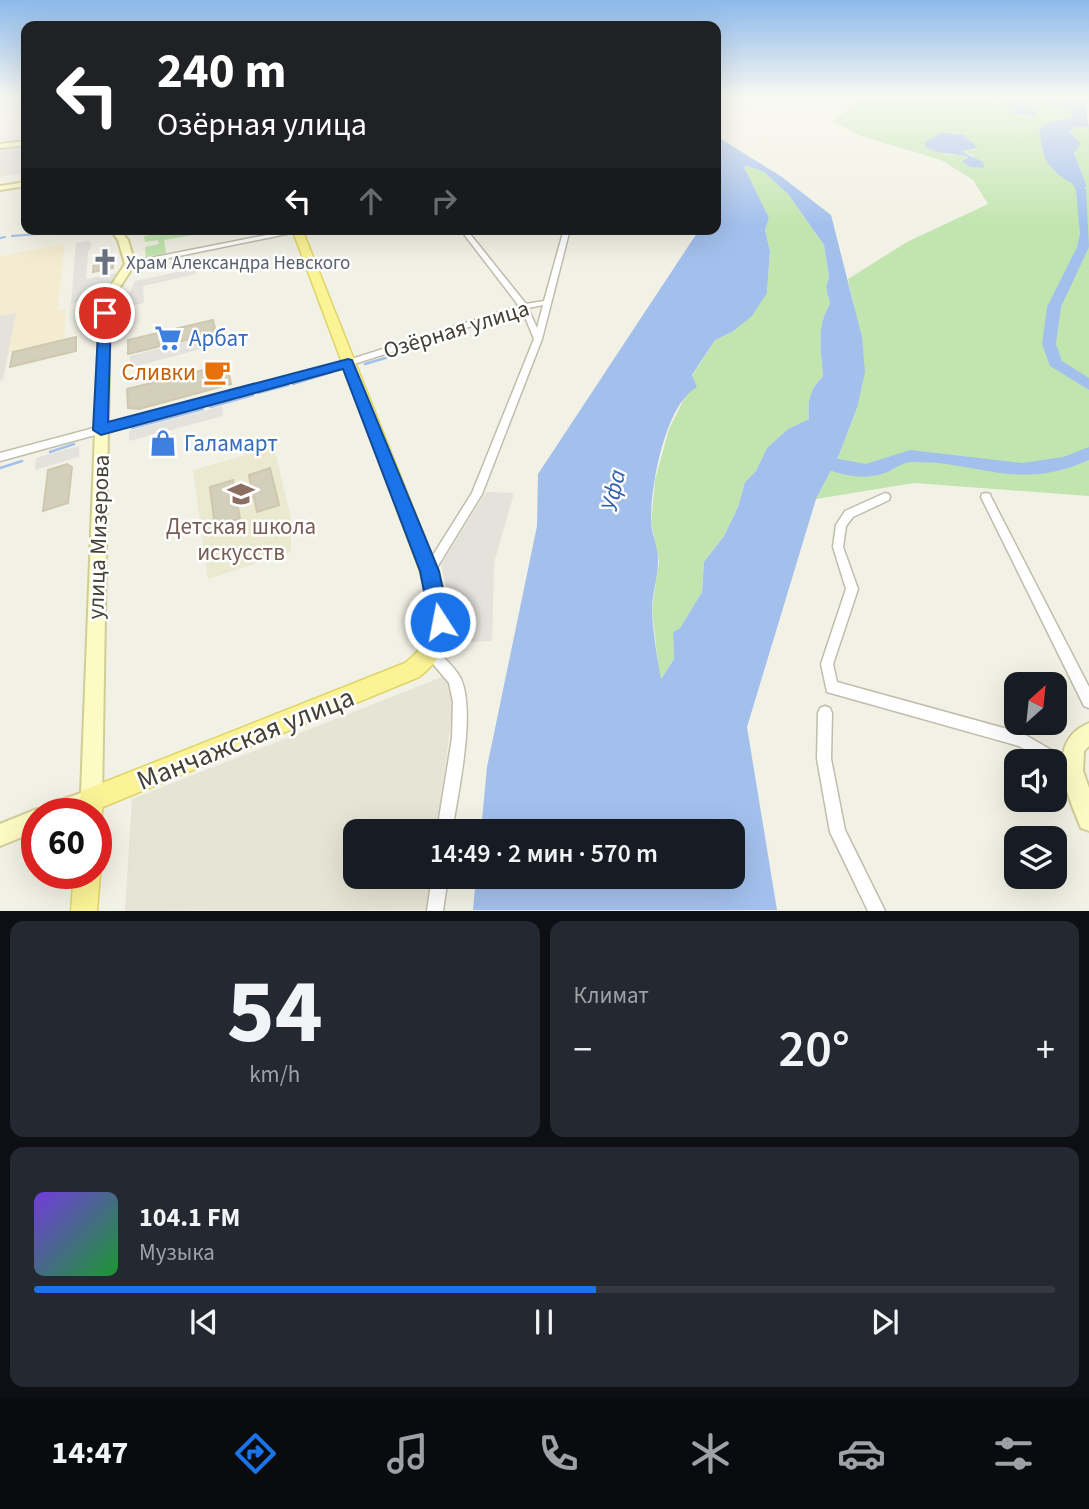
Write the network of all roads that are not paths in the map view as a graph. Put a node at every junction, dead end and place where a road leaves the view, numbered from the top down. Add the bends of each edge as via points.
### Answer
1 (21, 144) edge
2 (0, 146) edge
3 (21, 185) edge
4 (0, 188) edge
5 (119, 235) edge
6 (276, 235) edge
7 (303, 235) edge
8 (468, 235) edge
9 (565, 235) edge
10 (130, 264) junction
11 (548, 302) junction
12 (524, 307) junction
13 (538, 339) junction
14 (348, 363) junction
15 (101, 430) junction
16 (0, 457) edge
17 (986, 497) dead end
18 (885, 498) dead end
19 (429, 571) junction
20 (432, 654) junction
21 (1089, 701) edge
22 (825, 713) dead end
23 (1089, 733) edge
24 (1073, 771) junction
25 (91, 798) edge
26 (112, 798) edge
27 (446, 819) edge
28 (1089, 820) edge
29 (21, 826) edge
30 (0, 835) edge
31 (85, 889) edge
32 (438, 889) edge
33 (84, 911) edge
34 (435, 911) edge
35 (877, 911) edge

1 - 2 main road
3 - 4 main road
5 - 10 main road
6 - 10 street
7 - 14 main road
8 - 12 street
9 - 11 street
10 - 15 main road, улица Мизерова via 105,302
11 - 12 street, Озёрная улица
11 - 13 street
12 - 13 street
12 - 14 street, Озёрная улица
13 - 19 street via 477,494
14 - 15 street, Озёрная улица
14 - 19 main road
15 - 16 street, Озёрная улица
15 - 25 main road, улица Мизерова
17 - 21 street
18 - 24 street via 849,514 841,525 838,547 852,589 827,664 832,687 1023,740
19 - 20 main road via 440,622
20 - 26 main road, Манчажская улица via 386,682
20 - 27 street via 452,675 458,690
22 - 35 street via 824,759 838,832
23 - 24 main road via 1074,746
24 - 28 main road
29 - 30 main road
31 - 33 main road
32 - 34 street

